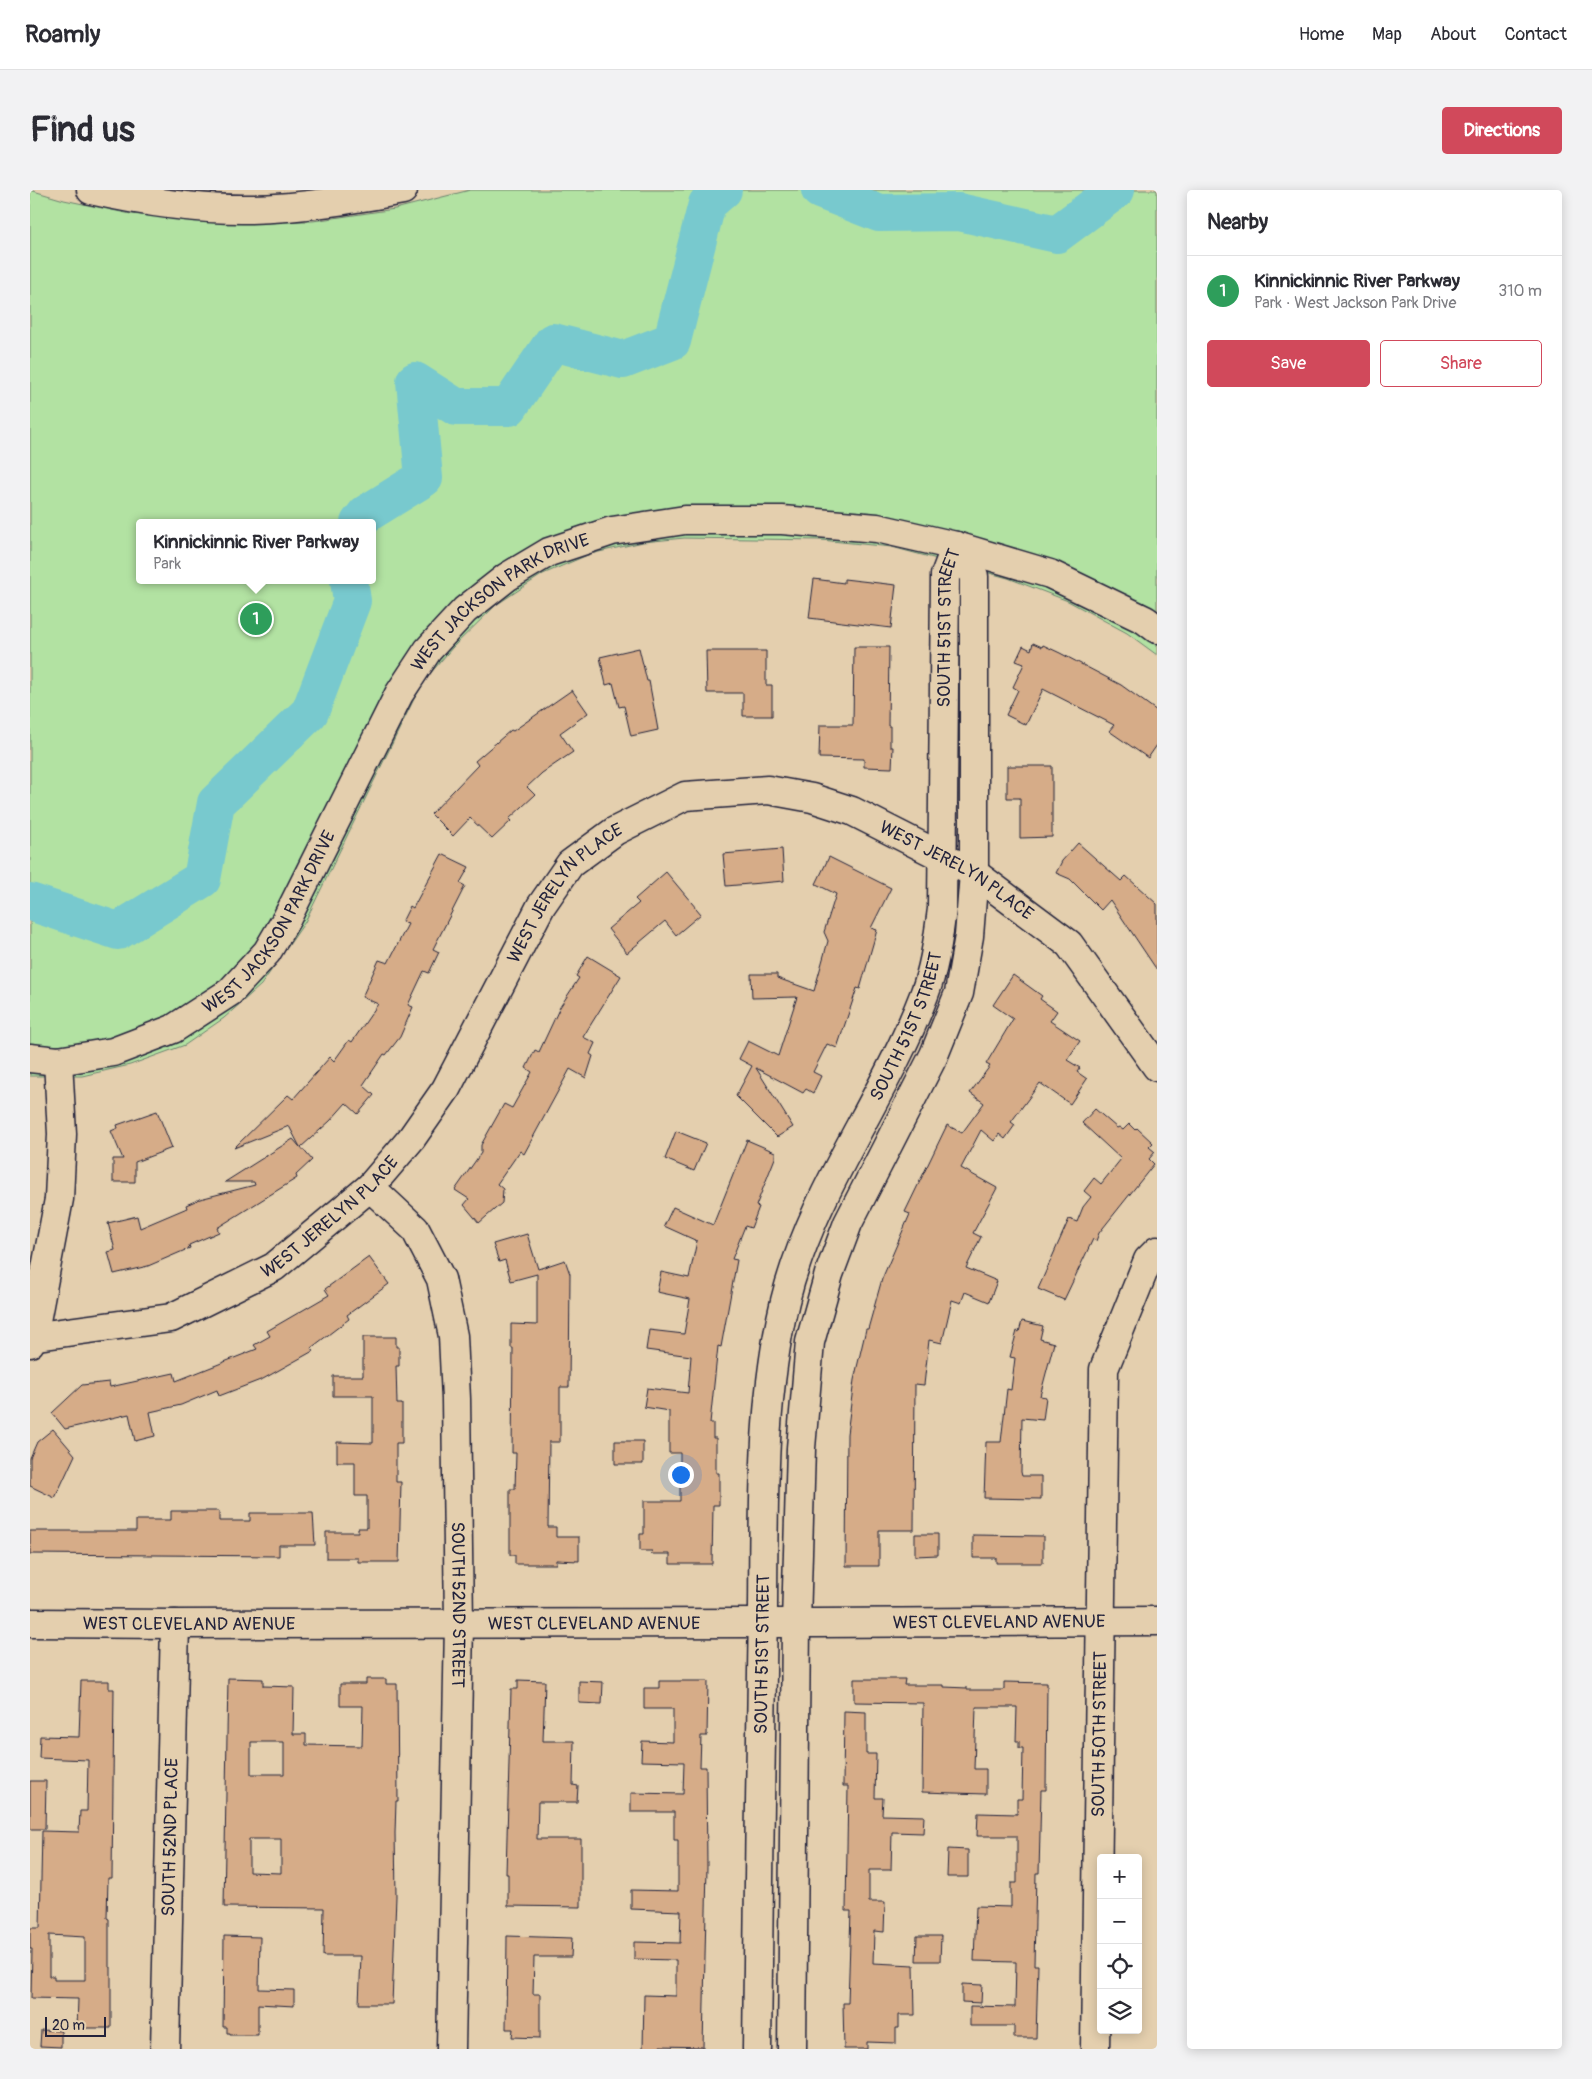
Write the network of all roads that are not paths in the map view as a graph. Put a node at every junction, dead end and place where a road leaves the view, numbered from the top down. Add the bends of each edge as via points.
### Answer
1 (91, 190) edge
2 (403, 190) edge
3 (956, 546) junction
4 (1157, 629) edge
5 (942, 857) junction
6 (974, 874) junction
7 (30, 1058) edge
8 (58, 1061) junction
9 (1157, 1067) edge
10 (370, 1187) junction
11 (1157, 1251) edge
12 (796, 1262) junction
13 (829, 1274) junction
14 (31, 1339) edge
15 (1100, 1621) junction
16 (1157, 1621) edge
17 (30, 1623) edge
18 (459, 1623) junction
19 (762, 1623) junction
20 (796, 1623) junction
21 (175, 1624) junction
22 (165, 2049) edge
23 (451, 2049) edge
24 (757, 2049) edge
25 (792, 2049) edge
26 (1095, 2049) edge

1 - 2 street via 150,202 251,209 298,206
3 - 4 street, WEST JACKSON PARK DRIVE via 1050,574 1145,620
3 - 5 street, SOUTH 51ST STREET via 945,575
3 - 6 street, SOUTH 51ST STREET via 974,576
3 - 8 street, WEST JACKSON PARK DRIVE via 877,528 782,520 684,520 612,531 549,552 507,577 465,610 428,650 400,694 287,918 267,952 230,992 173,1029 113,1052
5 - 6 street, WEST JERELYN PLACE
5 - 10 street, WEST JERELYN PLACE via 852,811 812,798 768,790 685,796 615,831 570,864 560,878 541,906 446,1089 411,1139
5 - 12 street, SOUTH 51ST STREET via 942,909 935,960 925,993 905,1040 817,1208
6 - 9 street, WEST JERELYN PLACE via 1069,944
6 - 13 street, SOUTH 51ST STREET via 969,936 959,993 934,1056 848,1223
7 - 8 street, WEST JACKSON PARK DRIVE
8 - 14 street via 62,1134 59,1199
10 - 14 street, WEST JERELYN PLACE via 274,1267 171,1318
10 - 18 street, SOUTH 52ND STREET via 415,1229 441,1279 453,1336
11 - 15 street, SOUTH 50TH STREET via 1148,1260 1104,1369
12 - 13 street
12 - 19 street, SOUTH 51ST STREET via 785,1301 771,1382
13 - 20 street, SOUTH 51ST STREET via 810,1342 806,1381
15 - 16 street, WEST CLEVELAND AVENUE
15 - 20 street, WEST CLEVELAND AVENUE
15 - 26 street, SOUTH 50TH STREET
17 - 21 street, WEST CLEVELAND AVENUE
18 - 19 street, WEST CLEVELAND AVENUE
18 - 21 street, WEST CLEVELAND AVENUE
18 - 23 street, SOUTH 52ND STREET
19 - 20 street, WEST CLEVELAND AVENUE
19 - 24 street, SOUTH 51ST STREET
20 - 25 street, SOUTH 51ST STREET
21 - 22 street, SOUTH 52ND PLACE

